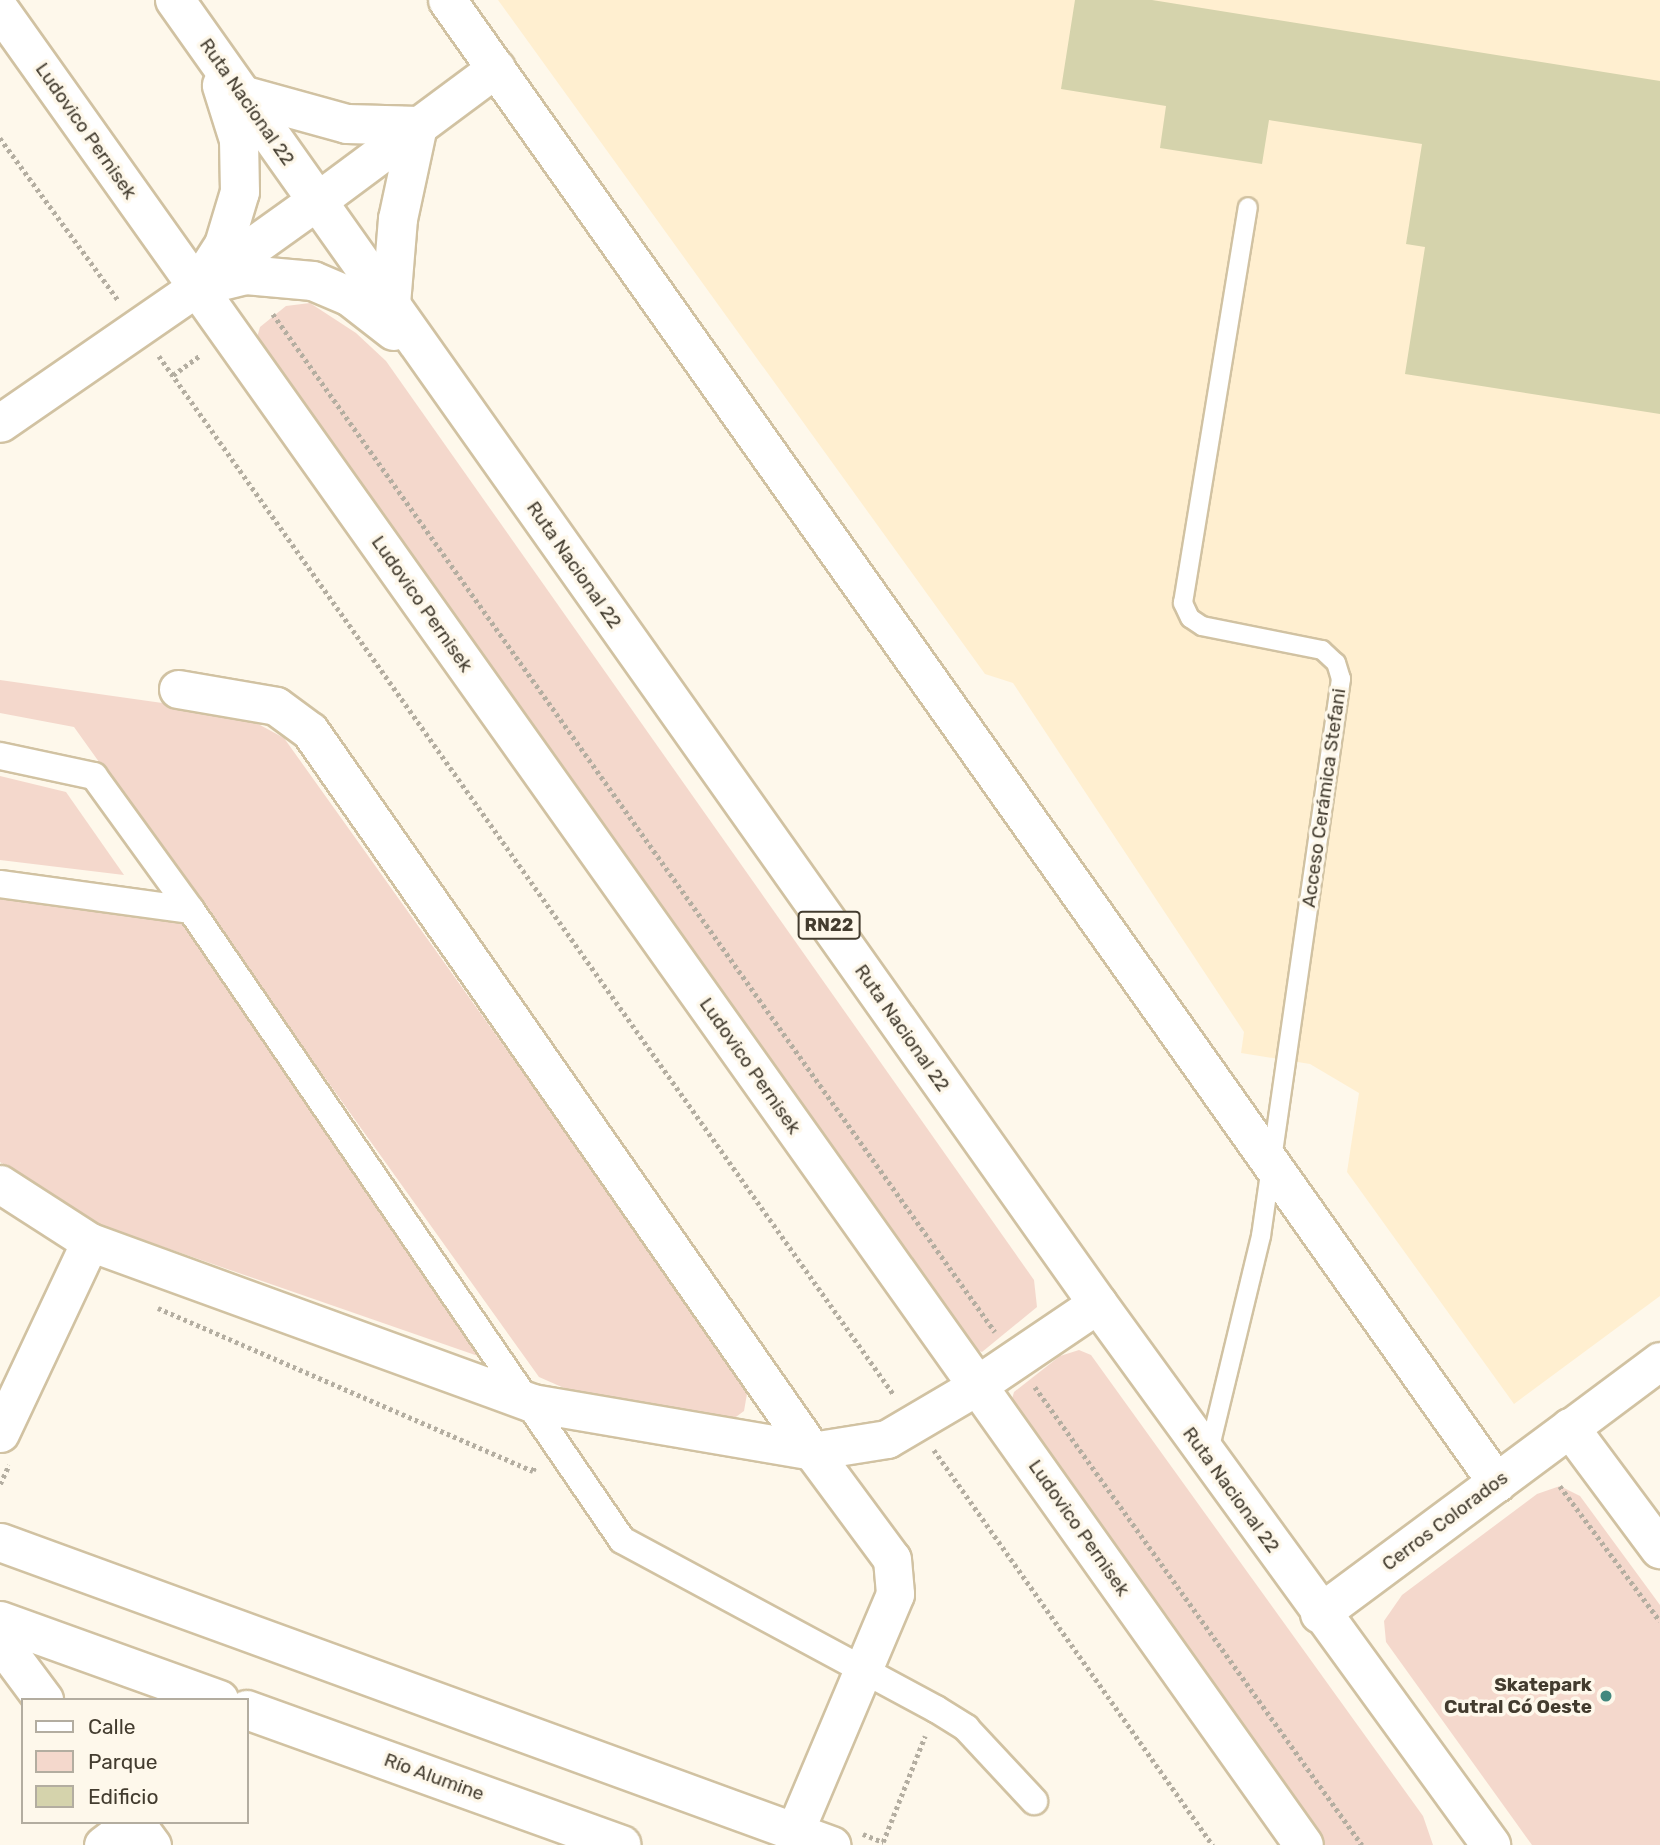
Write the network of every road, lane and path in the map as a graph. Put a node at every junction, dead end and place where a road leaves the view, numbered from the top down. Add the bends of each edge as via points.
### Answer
1 (175, 0) edge
2 (447, 0) edge
3 (0, 10) edge
4 (204, 41) junction
5 (496, 68) junction
6 (242, 95) junction
7 (418, 126) junction
8 (0, 138) edge
9 (317, 201) junction
10 (1248, 207) dead end
11 (197, 287) junction
12 (391, 306) junction
13 (138, 328) junction
14 (230, 334) junction
15 (433, 365) junction
16 (173, 375) junction
17 (3, 430) edge
18 (178, 689) dead end
19 (0, 757) edge
20 (0, 884) edge
21 (191, 910) junction
22 (1271, 1166) junction
23 (0, 1184) edge
24 (90, 1242) junction
25 (148, 1303) dead end
26 (1098, 1304) junction
27 (1015, 1360) junction
28 (1660, 1361) edge
29 (977, 1386) junction
30 (539, 1418) junction
31 (914, 1423) junction
32 (1570, 1428) junction
33 (6, 1446) edge
34 (811, 1451) junction
35 (1208, 1457) junction
36 (0, 1483) edge
37 (1497, 1483) junction
38 (1560, 1486) dead end
39 (0, 1542) edge
40 (1660, 1549) edge
41 (1320, 1614) junction
42 (0, 1621) edge
43 (1660, 1621) edge
44 (0, 1641) edge
45 (861, 1668) junction
46 (43, 1698) edge
47 (213, 1698) edge
48 (248, 1710) edge
49 (1034, 1801) dead end
50 (131, 1824) edge
51 (136, 1824) edge
52 (795, 1831) junction
53 (103, 1845) edge
54 (152, 1845) edge
55 (621, 1845) edge
56 (831, 1845) edge
57 (1213, 1845) edge
58 (1304, 1845) edge
59 (1362, 1845) edge
60 (1491, 1845) edge

1 - 4 main road, Ruta Nacional 22 / RN22
2 - 5 street
3 - 11 street, Ludovico Pernisek
4 - 6 main road, Ruta Nacional 22 / RN22
4 - 11 main road via 232,115 242,167 230,231
5 - 7 street
5 - 22 street
6 - 7 main road via 347,124
6 - 9 main road, Ruta Nacional 22 / RN22
7 - 9 street
7 - 12 main road via 398,219
8 - 13 path
9 - 11 main road
9 - 12 main road, Ruta Nacional 22 / RN22
10 - 22 lane, Acceso Cerámica Stefani via 1183,603 1190,618 1202,625 1322,650 1336,663 1342,679
11 - 13 street
11 - 14 main road, Ludovico Pernisek
11 - 15 main road via 261,275 325,284 370,311
12 - 15 main road, Ruta Nacional 22 / RN22
13 - 16 path
13 - 17 street
14 - 16 path
14 - 27 path via 260,313 274,314
14 - 29 main road, Ludovico Pernisek
15 - 26 main road, Ruta Nacional 22 / RN22
16 - 31 path
18 - 34 street via 276,706 310,731
19 - 21 street via 94,776
20 - 21 street
21 - 30 street
22 - 35 lane, Acceso Cerámica Stefani via 1257,1257
22 - 37 street
23 - 24 street
24 - 30 street
24 - 33 street
25 - 30 path via 533,1471
26 - 27 main road
26 - 35 main road, Ruta Nacional 22 / RN22
27 - 29 main road
27 - 59 path
28 - 32 street
29 - 31 street
29 - 58 main road, Ludovico Pernisek
30 - 34 street
30 - 45 street via 622,1540
31 - 34 street via 887,1439
31 - 57 path
32 - 37 main road, Cerros Colorados
32 - 40 main road
33 - 36 path
34 - 45 street via 892,1559 895,1594
35 - 41 main road, Ruta Nacional 22 / RN22
37 - 41 main road, Cerros Colorados
38 - 43 path
39 - 52 street
41 - 60 main road, Ruta Nacional 22 / RN22
42 - 47 main road
44 - 46 main road
45 - 49 street via 966,1728
45 - 52 street
48 - 55 main road, Río Alumine
50 - 53 street
51 - 54 street
52 - 56 street

